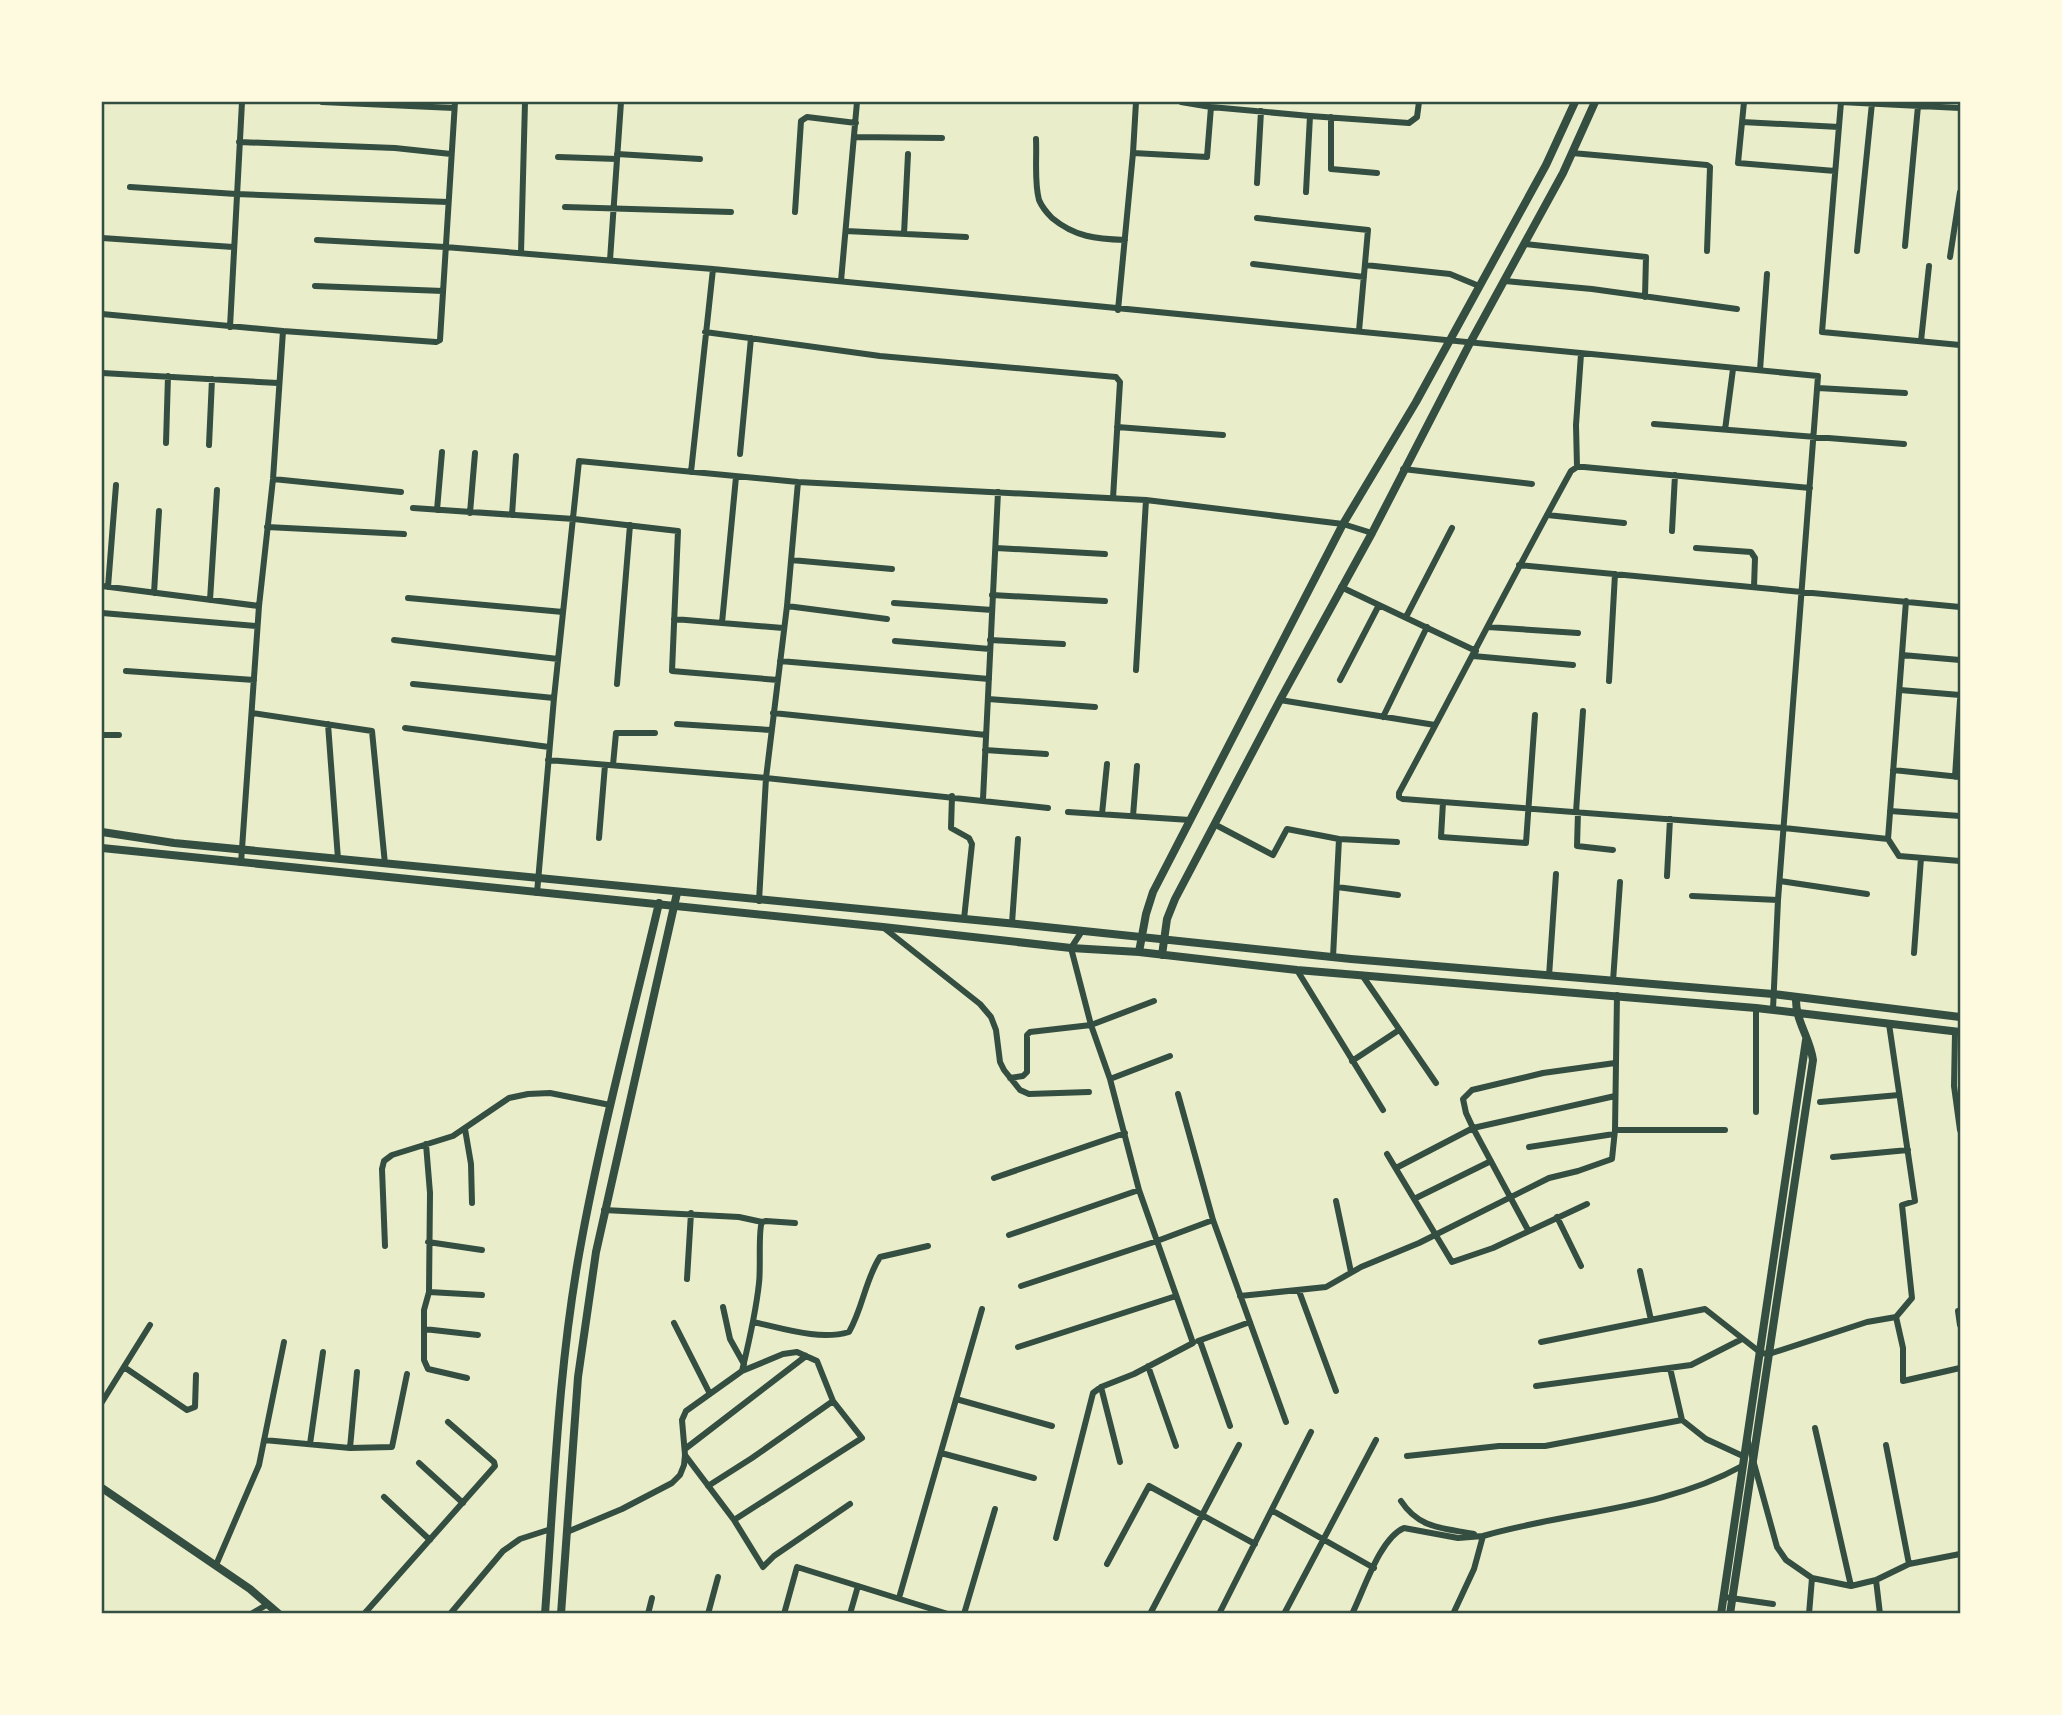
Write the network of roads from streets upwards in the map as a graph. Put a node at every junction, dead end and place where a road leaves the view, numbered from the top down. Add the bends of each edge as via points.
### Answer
1 (242, 102) edge
2 (322, 102) edge
3 (525, 102) edge
4 (621, 102) edge
5 (857, 102) edge
6 (1136, 102) edge
7 (1181, 102) edge
8 (1201, 102) edge
9 (1419, 102) edge
10 (1575, 102) edge
11 (1595, 102) edge
12 (1744, 102) edge
13 (1840, 102) edge
14 (1872, 103) junction
15 (455, 105) edge
16 (1918, 106) junction
17 (1211, 107) junction
18 (1961, 108) edge
19 (1261, 111) junction
20 (1310, 116) junction
21 (1331, 117) junction
22 (1742, 122) junction
23 (856, 123) junction
24 (1839, 127) junction
25 (855, 137) junction
26 (942, 138) dead end
27 (1036, 139) dead end
28 (239, 142) junction
29 (1133, 153) junction
30 (1572, 153) junction
31 (451, 154) junction
32 (908, 154) dead end
33 (558, 157) dead end
34 (617, 157) junction
35 (700, 159) dead end
36 (1835, 171) junction
37 (1377, 173) dead end
38 (1257, 183) dead end
39 (130, 187) dead end
40 (1306, 192) dead end
41 (1961, 192) edge
42 (236, 194) junction
43 (448, 202) junction
44 (565, 207) dead end
45 (614, 209) junction
46 (731, 212) dead end
47 (794, 212) dead end
48 (1256, 218) dead end
49 (846, 231) junction
50 (1957, 231) edge
51 (904, 234) junction
52 (966, 237) dead end
53 (102, 238) edge
54 (317, 240) dead end
55 (1125, 240) junction
56 (1524, 244) junction
57 (1905, 246) dead end
58 (233, 247) junction
59 (445, 247) junction
60 (1707, 251) dead end
61 (1857, 251) dead end
62 (521, 253) junction
63 (1950, 257) dead end
64 (610, 260) junction
65 (1253, 264) dead end
66 (1365, 265) junction
67 (1929, 266) dead end
68 (713, 269) junction
69 (1767, 274) dead end
70 (1364, 277) junction
71 (841, 281) junction
72 (1505, 281) junction
73 (315, 286) dead end
74 (1479, 286) junction
75 (443, 291) junction
76 (1645, 296) junction
77 (1737, 309) dead end
78 (1118, 310) junction
79 (102, 314) edge
80 (230, 327) junction
81 (283, 331) junction
82 (1359, 331) junction
83 (705, 332) junction
84 (751, 338) junction
85 (1450, 340) junction
86 (1921, 341) junction
87 (1470, 343) junction
88 (1961, 345) edge
89 (1581, 354) junction
90 (1733, 369) junction
91 (1760, 370) junction
92 (102, 373) edge
93 (168, 376) junction
94 (212, 379) junction
95 (278, 383) junction
96 (1818, 388) junction
97 (1905, 393) dead end
98 (1654, 424) dead end
99 (1117, 427) junction
100 (1725, 430) junction
101 (1223, 435) dead end
102 (1815, 438) junction
103 (166, 443) dead end
104 (1904, 444) dead end
105 (209, 445) dead end
106 (442, 452) dead end
107 (475, 453) dead end
108 (740, 454) dead end
109 (516, 456) dead end
110 (1577, 467) junction
111 (1403, 469) junction
112 (691, 472) junction
113 (1675, 475) junction
114 (736, 477) junction
115 (273, 479) junction
116 (798, 482) junction
117 (1532, 484) dead end
118 (116, 485) dead end
119 (1810, 488) junction
120 (217, 490) dead end
121 (401, 492) dead end
122 (998, 492) junction
123 (1113, 498) junction
124 (1146, 500) junction
125 (413, 508) dead end
126 (437, 510) junction
127 (159, 512) dead end
128 (470, 513) junction
129 (512, 515) junction
130 (1547, 515) junction
131 (574, 519) junction
132 (1623, 523) dead end
133 (1343, 524) junction
134 (630, 525) junction
135 (267, 527) junction
136 (1452, 528) dead end
137 (1672, 531) dead end
138 (1372, 533) junction
139 (404, 534) dead end
140 (996, 548) junction
141 (1696, 548) dead end
142 (1105, 554) dead end
143 (791, 560) junction
144 (1519, 565) junction
145 (892, 569) dead end
146 (1615, 574) junction
147 (105, 587) edge
148 (1342, 587) junction
149 (1754, 587) junction
150 (1802, 592) junction
151 (154, 593) junction
152 (992, 595) junction
153 (408, 597) dead end
154 (210, 600) junction
155 (1105, 601) dead end
156 (1906, 601) junction
157 (894, 603) dead end
158 (1379, 605) junction
159 (259, 606) junction
160 (787, 606) junction
161 (1961, 607) edge
162 (992, 610) junction
163 (563, 612) junction
164 (102, 613) edge
165 (1406, 617) junction
166 (674, 618) junction
167 (887, 619) dead end
168 (722, 623) junction
169 (257, 626) junction
170 (1427, 627) junction
171 (1488, 627) junction
172 (783, 628) junction
173 (1578, 633) dead end
174 (394, 640) dead end
175 (990, 640) junction
176 (895, 641) dead end
177 (1063, 644) dead end
178 (990, 649) junction
179 (1475, 654) junction
180 (1902, 655) junction
181 (558, 659) junction
182 (1961, 660) edge
183 (780, 661) junction
184 (1573, 665) dead end
185 (1136, 670) dead end
186 (125, 671) dead end
187 (989, 679) junction
188 (254, 680) junction
189 (778, 680) junction
190 (1339, 680) dead end
191 (1609, 681) dead end
192 (413, 684) dead end
193 (617, 684) dead end
194 (1900, 690) junction
195 (1961, 697) edge
196 (554, 698) junction
197 (988, 699) junction
198 (1280, 700) junction
199 (1095, 707) dead end
200 (1583, 711) dead end
201 (252, 713) junction
202 (773, 713) junction
203 (1535, 715) dead end
204 (1383, 717) junction
205 (328, 724) junction
206 (677, 724) dead end
207 (1436, 725) junction
208 (405, 728) dead end
209 (771, 730) junction
210 (655, 733) dead end
211 (102, 735) edge
212 (119, 735) dead end
213 (986, 735) junction
214 (549, 747) junction
215 (985, 750) junction
216 (1046, 754) dead end
217 (548, 760) junction
218 (1107, 764) dead end
219 (605, 765) junction
220 (614, 765) junction
221 (1137, 766) dead end
222 (1893, 770) junction
223 (1958, 777) edge
224 (766, 778) junction
225 (952, 796) junction
226 (983, 799) junction
227 (1443, 802) junction
228 (1048, 808) dead end
229 (1529, 809) junction
230 (1890, 811) junction
231 (1068, 812) dead end
232 (1577, 812) junction
233 (1102, 814) junction
234 (1133, 816) junction
235 (1961, 816) edge
236 (1670, 819) junction
237 (1190, 820) junction
238 (1214, 824) junction
239 (1784, 828) junction
240 (102, 832) edge
241 (599, 838) dead end
242 (1018, 839) dead end
243 (1339, 839) junction
244 (1888, 839) junction
245 (1397, 842) dead end
246 (102, 848) edge
247 (243, 849) junction
248 (1613, 850) dead end
249 (1922, 858) junction
250 (338, 859) junction
251 (1961, 861) edge
252 (241, 863) junction
253 (385, 864) junction
254 (1556, 874) dead end
255 (1667, 876) dead end
256 (538, 879) junction
257 (1780, 881) junction
258 (1620, 882) dead end
259 (1337, 887) junction
260 (662, 891) junction
261 (537, 893) junction
262 (677, 893) junction
263 (1867, 894) dead end
264 (1398, 895) dead end
265 (1692, 895) dead end
266 (1778, 900) junction
267 (759, 901) junction
268 (659, 905) junction
269 (674, 906) junction
270 (964, 919) junction
271 (1012, 923) junction
272 (883, 927) junction
273 (1082, 931) junction
274 (1140, 936) junction
275 (1164, 939) junction
276 (1071, 948) junction
277 (1139, 952) junction
278 (1914, 953) dead end
279 (1162, 955) junction
280 (1333, 957) junction
281 (1297, 970) junction
282 (1362, 975) junction
283 (1549, 975) junction
284 (1613, 981) junction
285 (1773, 994) junction
286 (1616, 995) junction
287 (1796, 998) junction
288 (1154, 1001) dead end
289 (1756, 1008) junction
290 (1773, 1009) junction
291 (1796, 1012) junction
292 (1961, 1017) edge
293 (1889, 1024) junction
294 (1091, 1025) junction
295 (1399, 1030) junction
296 (1958, 1032) edge
297 (1170, 1056) dead end
298 (1352, 1060) junction
299 (1615, 1063) junction
300 (1010, 1077) junction
301 (1110, 1079) junction
302 (1436, 1083) dead end
303 (1089, 1092) dead end
304 (1178, 1094) dead end
305 (1899, 1095) junction
306 (1615, 1096) junction
307 (1820, 1102) dead end
308 (610, 1105) junction
309 (1383, 1110) dead end
310 (1756, 1112) dead end
311 (1960, 1125) edge
312 (1473, 1128) junction
313 (466, 1129) junction
314 (1724, 1130) dead end
315 (1614, 1132) junction
316 (1125, 1133) junction
317 (426, 1144) junction
318 (1529, 1147) dead end
319 (1908, 1150) junction
320 (1387, 1154) dead end
321 (1833, 1157) dead end
322 (1491, 1161) junction
323 (1396, 1168) junction
324 (994, 1178) dead end
325 (1139, 1190) junction
326 (1510, 1197) junction
327 (1414, 1199) junction
328 (1336, 1200) dead end
329 (472, 1203) dead end
330 (1587, 1204) dead end
331 (604, 1210) junction
332 (691, 1213) junction
333 (1557, 1217) junction
334 (1213, 1220) junction
335 (762, 1222) junction
336 (795, 1223) dead end
337 (1528, 1230) junction
338 (1435, 1234) junction
339 (1009, 1235) dead end
340 (1157, 1241) junction
341 (428, 1242) junction
342 (384, 1246) dead end
343 (928, 1246) dead end
344 (482, 1250) dead end
345 (1581, 1266) dead end
346 (1640, 1271) dead end
347 (1352, 1272) junction
348 (687, 1279) dead end
349 (1021, 1286) dead end
350 (429, 1292) junction
351 (1298, 1292) junction
352 (482, 1295) dead end
353 (1176, 1296) junction
354 (1240, 1296) junction
355 (723, 1307) dead end
356 (982, 1310) dead end
357 (1958, 1311) dead end
358 (1896, 1317) junction
359 (1651, 1320) junction
360 (753, 1322) junction
361 (1250, 1322) junction
362 (674, 1323) dead end
363 (150, 1325) dead end
364 (1961, 1325) edge
365 (424, 1329) junction
366 (478, 1335) dead end
367 (1742, 1339) junction
368 (1200, 1340) junction
369 (284, 1342) dead end
370 (1541, 1342) dead end
371 (1193, 1343) junction
372 (1018, 1347) dead end
373 (323, 1353) dead end
374 (1765, 1353) junction
375 (806, 1356) junction
376 (1148, 1366) junction
377 (124, 1367) junction
378 (743, 1368) junction
379 (1670, 1368) junction
380 (1961, 1368) edge
381 (357, 1372) dead end
382 (407, 1374) dead end
383 (196, 1375) dead end
384 (467, 1378) dead end
385 (1101, 1387) junction
386 (1536, 1387) dead end
387 (1336, 1391) dead end
388 (710, 1394) junction
389 (956, 1399) junction
390 (833, 1401) junction
391 (102, 1402) edge
392 (1682, 1420) junction
393 (448, 1422) dead end
394 (1286, 1422) dead end
395 (1052, 1426) dead end
396 (1230, 1426) dead end
397 (1815, 1428) dead end
398 (1311, 1432) dead end
399 (1747, 1437) junction
400 (264, 1440) junction
401 (1376, 1440) dead end
402 (310, 1444) junction
403 (1239, 1445) dead end
404 (1886, 1445) dead end
405 (1176, 1446) dead end
406 (350, 1448) junction
407 (685, 1452) junction
408 (942, 1453) junction
409 (1407, 1456) dead end
410 (1744, 1456) junction
411 (1754, 1460) junction
412 (1120, 1462) dead end
413 (419, 1463) dead end
414 (1742, 1466) junction
415 (1034, 1478) dead end
416 (708, 1486) junction
417 (102, 1488) edge
418 (384, 1497) dead end
419 (1401, 1501) dead end
420 (463, 1503) junction
421 (850, 1504) dead end
422 (995, 1509) dead end
423 (1273, 1511) junction
424 (1202, 1515) junction
425 (734, 1520) junction
426 (551, 1530) junction
427 (567, 1532) junction
428 (1483, 1536) junction
429 (1056, 1538) dead end
430 (1323, 1539) junction
431 (430, 1540) junction
432 (1255, 1544) junction
433 (1961, 1554) edge
434 (1107, 1564) dead end
435 (1909, 1564) junction
436 (216, 1565) junction
437 (1374, 1569) junction
438 (718, 1577) dead end
439 (1812, 1578) junction
440 (1876, 1580) junction
441 (858, 1586) junction
442 (1851, 1586) junction
443 (1728, 1597) junction
444 (652, 1598) dead end
445 (899, 1598) junction
446 (268, 1604) junction
447 (1773, 1604) dead end
448 (916, 1605) junction
449 (251, 1614) edge
450 (279, 1614) edge
451 (364, 1614) edge
452 (450, 1614) edge
453 (545, 1614) edge
454 (561, 1614) edge
455 (648, 1614) edge
456 (708, 1614) edge
457 (784, 1614) edge
458 (850, 1614) edge
459 (914, 1614) edge
460 (948, 1614) edge
461 (964, 1614) edge
462 (1150, 1614) edge
463 (1220, 1614) edge
464 (1284, 1614) edge
465 (1352, 1614) edge
466 (1453, 1614) edge
467 (1721, 1614) edge
468 (1730, 1614) edge
469 (1809, 1614) edge
470 (1880, 1614) edge

1 - 28 street
2 - 15 street
3 - 62 street
4 - 34 street
5 - 23 street
6 - 29 street
7 - 8 street
8 - 17 street
9 - 21 street via 1417,117 1409,122
10 - 74 street
11 - 30 street
12 - 22 street
13 - 14 street
13 - 24 street
14 - 16 street
14 - 61 street
15 - 31 street
16 - 18 street
16 - 57 street
17 - 19 street
17 - 29 street via 1207,157
19 - 20 street
19 - 38 street
20 - 21 street
20 - 40 street
21 - 37 street via 1331,169
22 - 24 street
22 - 36 street via 1738,163
23 - 25 street
23 - 47 street via 807,117 801,121
24 - 36 street
25 - 26 street
25 - 49 street
27 - 55 street via 1038,192 1048,214 1081,236
28 - 31 street
28 - 42 street
29 - 55 street
30 - 56 street
30 - 60 street via 1710,167
31 - 43 street
32 - 51 street
33 - 34 street
34 - 35 street
34 - 45 street
36 - 86 street via 1822,332
39 - 42 street
41 - 50 street
42 - 43 street
42 - 58 street
43 - 59 street
44 - 45 street
45 - 46 street
45 - 64 street
48 - 66 street via 1368,230
49 - 51 street
49 - 71 street
50 - 63 street
51 - 52 street
53 - 58 street
54 - 59 street
55 - 78 street
56 - 72 street
56 - 76 street via 1646,257
58 - 80 street
59 - 62 street
59 - 75 street
62 - 64 street
64 - 68 street
65 - 70 street
66 - 70 street
66 - 74 street via 1450,274
67 - 86 street
68 - 71 street
68 - 83 street
69 - 91 street
70 - 82 street
71 - 78 street
72 - 76 street
72 - 87 street
73 - 75 street
74 - 85 street
75 - 81 street via 438,342
76 - 77 street
78 - 82 street
79 - 80 street
80 - 81 street
81 - 95 street
82 - 85 street
83 - 84 street
83 - 112 street
84 - 99 street via 880,356 1116,377 1120,382
84 - 108 street
85 - 87 street
85 - 133 street
86 - 88 street
87 - 89 street
87 - 111 street
89 - 90 street
89 - 110 street
90 - 91 street
90 - 100 street
91 - 96 street via 1818,376
92 - 93 street
93 - 94 street
93 - 103 street
94 - 95 street
94 - 105 street
95 - 115 street
96 - 97 street
96 - 102 street
98 - 100 street
99 - 101 street
99 - 123 street
100 - 102 street
102 - 104 street
102 - 119 street
106 - 126 street
107 - 128 street
109 - 129 street
110 - 113 street
110 - 130 street
111 - 117 street
111 - 138 street
112 - 114 street
112 - 131 street via 579,461
113 - 119 street
113 - 137 street
114 - 116 street
114 - 168 street
115 - 121 street
115 - 135 street
116 - 122 street
116 - 143 street
118 - 147 street
119 - 150 street
120 - 154 street
122 - 123 street
122 - 140 street
123 - 124 street
124 - 133 street
124 - 185 street
125 - 126 street
126 - 128 street
127 - 151 street
128 - 129 street
129 - 131 street
130 - 132 street
130 - 144 street
131 - 134 street
131 - 163 street
133 - 138 street
133 - 237 street
134 - 166 street via 678,531
134 - 193 street
135 - 139 street
135 - 159 street
136 - 165 street
138 - 148 street
140 - 142 street
140 - 152 street
141 - 149 street via 1751,552
143 - 145 street
143 - 160 street
144 - 146 street
144 - 171 street
146 - 149 street
146 - 191 street
147 - 151 street
148 - 158 street
148 - 198 street
149 - 150 street
150 - 156 street
150 - 239 street
151 - 154 street
152 - 155 street
152 - 162 street
153 - 163 street
154 - 159 street
156 - 161 street
156 - 180 street
157 - 162 street
158 - 165 street
158 - 190 street
159 - 169 street
160 - 167 street
160 - 172 street
162 - 175 street
163 - 181 street
164 - 169 street
165 - 170 street
166 - 168 street
166 - 189 street via 672,671
168 - 172 street
169 - 188 street
170 - 179 street
170 - 204 street
171 - 173 street
171 - 179 street
172 - 183 street
174 - 181 street
175 - 177 street
175 - 178 street
176 - 178 street
178 - 187 street
179 - 184 street
179 - 207 street
180 - 182 street
180 - 194 street
181 - 196 street
183 - 187 street
183 - 189 street
186 - 188 street
187 - 197 street
188 - 201 street
189 - 202 street
192 - 196 street
194 - 195 street
194 - 222 street
195 - 223 street
196 - 214 street
197 - 199 street
197 - 213 street
198 - 204 street
198 - 238 street
200 - 232 street
201 - 205 street
201 - 247 street
202 - 209 street
202 - 213 street
203 - 229 street
204 - 207 street
205 - 250 street
205 - 253 street via 370,729 374,734
206 - 209 street
207 - 227 street via 1399,797
208 - 214 street
209 - 224 street
210 - 220 street via 616,733
211 - 212 street
213 - 215 street
214 - 217 street
215 - 216 street
215 - 226 street
217 - 219 street
217 - 256 street
218 - 233 street
219 - 220 street
219 - 241 street
220 - 224 street
221 - 234 street
222 - 223 street
222 - 230 street
224 - 225 street
224 - 267 street
225 - 226 street
225 - 270 street via 951,828 972,844
226 - 228 street
227 - 229 street
227 - 229 street via 1441,837 1511,843 1526,843
229 - 232 street
230 - 235 street
230 - 244 street
231 - 233 street
232 - 236 street
232 - 248 street via 1577,846
233 - 234 street
234 - 237 street
236 - 239 street
236 - 255 street
237 - 274 street via 1153,892
238 - 243 street via 1273,855 1287,829
238 - 275 street via 1175,899
239 - 244 street
239 - 257 street
240 - 247 street
242 - 271 street
243 - 245 street
243 - 259 street
244 - 249 street via 1899,856
246 - 252 street
247 - 250 street
247 - 252 street
249 - 251 street
249 - 278 street
250 - 253 street
252 - 261 street
253 - 256 street
254 - 283 street
256 - 260 street
256 - 261 street
257 - 263 street
257 - 266 street
258 - 284 street
259 - 264 street
259 - 280 street
260 - 262 street
260 - 268 street
261 - 268 street
262 - 267 street
262 - 269 street
265 - 266 street
266 - 285 street
267 - 270 street
268 - 269 street
268 - 308 street
269 - 272 street
269 - 331 street
270 - 271 street
271 - 273 street
272 - 276 street
272 - 300 street via 991,1017 1000,1062
273 - 274 street
273 - 276 street
274 - 275 street
274 - 277 street
275 - 279 street
275 - 280 street
276 - 277 street
276 - 294 street
277 - 279 street
279 - 281 street
280 - 283 street
281 - 282 street
281 - 298 street
282 - 286 street
282 - 295 street
283 - 284 street
284 - 285 street
285 - 287 street
285 - 290 street
286 - 289 street
286 - 299 street
287 - 291 street
287 - 292 street
288 - 294 street
289 - 290 street
289 - 310 street
290 - 291 street
291 - 293 street
291 - 374 street via 1806,1033 1800,1118
293 - 296 street
293 - 305 street
294 - 300 street via 1030,1032 1027,1072
294 - 301 street
295 - 298 street
295 - 302 street
296 - 311 street via 1954,1086
297 - 301 street
298 - 309 street
299 - 306 street
299 - 312 street via 1543,1073 1472,1090 1463,1099
300 - 303 street via 1029,1094
301 - 316 street
304 - 334 street
305 - 307 street
305 - 319 street
306 - 312 street
306 - 315 street
308 - 313 street via 550,1093 528,1094 509,1098
308 - 426 street via 576,1276
312 - 322 street
312 - 323 street
313 - 317 street
313 - 329 street
314 - 315 street
315 - 318 street
315 - 326 street via 1612,1159 1549,1178
316 - 324 street
316 - 325 street
317 - 341 street
317 - 342 street via 384,1161
319 - 321 street
319 - 358 street via 1915,1201 1902,1205 1912,1298
320 - 323 street
322 - 326 street
322 - 327 street
323 - 327 street
325 - 339 street
325 - 340 street
326 - 337 street
326 - 338 street
327 - 338 street
328 - 347 street
330 - 333 street
331 - 332 street
331 - 427 street via 578,1377
332 - 335 street
332 - 348 street
333 - 337 street
333 - 345 street
334 - 340 street
334 - 354 street
335 - 336 street
335 - 360 street
337 - 338 street via 1452,1262
338 - 347 street
340 - 349 street
340 - 353 street
341 - 344 street
341 - 350 street
343 - 360 street via 880,1256 849,1332 821,1335
346 - 359 street
347 - 351 street via 1326,1287
350 - 352 street
350 - 365 street
351 - 354 street
351 - 387 street
353 - 371 street
353 - 372 street
354 - 361 street
355 - 378 street
356 - 389 street
357 - 364 street
358 - 374 street
358 - 380 street via 1903,1348 1903,1381
359 - 367 street via 1705,1309
359 - 370 street
360 - 378 street
361 - 368 street
361 - 394 street
362 - 388 street
363 - 377 street
365 - 366 street
365 - 384 street via 428,1369
367 - 374 street
367 - 379 street via 1690,1365
368 - 371 street
368 - 396 street
369 - 400 street
371 - 376 street
373 - 402 street
374 - 399 street
374 - 411 street
375 - 378 street via 783,1354
375 - 390 street via 817,1361
375 - 407 street
376 - 385 street
376 - 405 street
377 - 383 street via 187,1410 195,1408
377 - 391 street
378 - 388 street
379 - 386 street
379 - 392 street
381 - 406 street
382 - 406 street via 394,1444
385 - 412 street
385 - 429 street via 1093,1393
388 - 407 street via 686,1411 682,1420
389 - 395 street
389 - 408 street
390 - 416 street
390 - 425 street via 862,1438
392 - 409 street via 1545,1446
392 - 410 street via 1706,1439
393 - 420 street via 495,1466
397 - 442 street
398 - 423 street
399 - 410 street
399 - 411 street
400 - 402 street
400 - 436 street via 259,1465
401 - 430 street
402 - 406 street
403 - 424 street
404 - 435 street
407 - 416 street
407 - 427 street via 680,1475 672,1483
408 - 415 street
408 - 445 street
410 - 411 street
410 - 414 street
411 - 439 street via 1777,1547 1786,1560
411 - 443 street
413 - 420 street
414 - 428 street via 1717,1480 1660,1499
414 - 443 street
416 - 425 street
417 - 436 street
418 - 431 street
419 - 428 street via 1409,1513 1427,1524
420 - 431 street
421 - 425 street via 763,1567
422 - 461 street
423 - 430 street
423 - 432 street
424 - 432 street
424 - 434 street via 1149,1486
424 - 462 street
426 - 452 street via 520,1539 503,1551
426 - 453 street
427 - 454 street
428 - 437 street via 1458,1538 1404,1528 1388,1540
428 - 466 street
430 - 437 street
430 - 464 street
431 - 451 street
432 - 463 street
433 - 435 street
435 - 440 street
436 - 446 street
437 - 465 street
438 - 456 street
439 - 442 street
439 - 469 street
440 - 442 street
440 - 470 street
441 - 445 street
441 - 457 street via 797,1567
441 - 458 street
443 - 447 street
443 - 467 street
443 - 468 street
444 - 455 street
445 - 448 street
446 - 449 street
446 - 450 street
448 - 459 street
448 - 460 street

